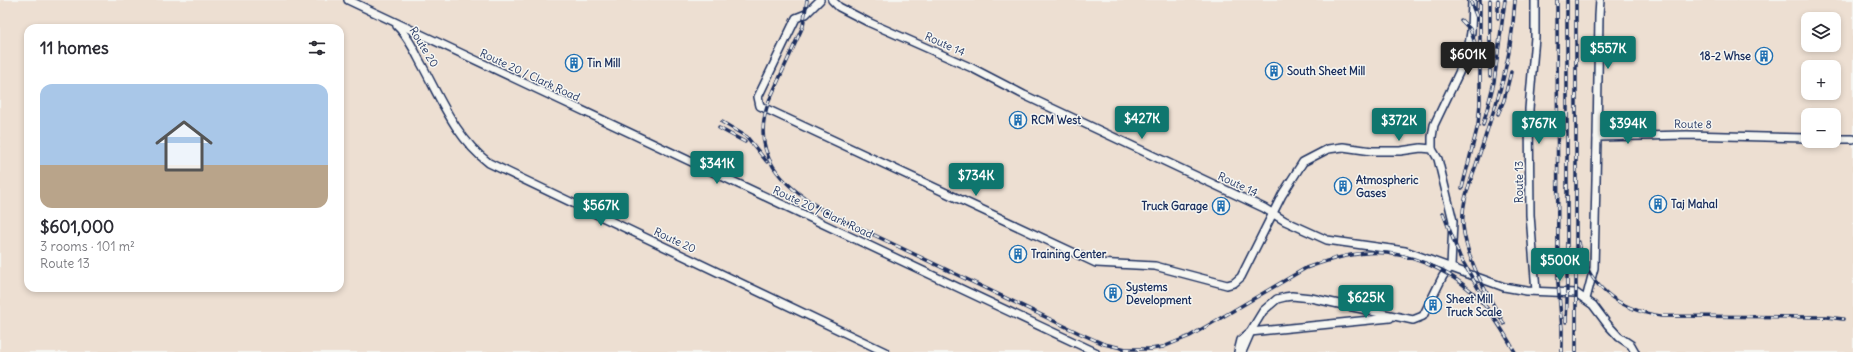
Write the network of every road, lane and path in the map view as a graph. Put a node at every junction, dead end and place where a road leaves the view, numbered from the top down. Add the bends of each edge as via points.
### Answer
1 (348, 0) edge
2 (820, 0) edge
3 (832, 0) edge
4 (1472, 0) edge
5 (1535, 0) edge
6 (1600, 0) edge
7 (385, 19) junction
8 (1597, 137) junction
9 (1801, 138) edge
10 (1841, 139) edge
11 (1853, 139) edge
12 (1432, 149) junction
13 (1273, 214) junction
14 (1451, 267) junction
15 (1536, 291) junction
16 (1586, 299) junction
17 (1397, 317) junction
18 (1250, 332) junction
19 (885, 352) edge
20 (1095, 352) edge
21 (1238, 352) edge
22 (1242, 352) edge
23 (1636, 352) edge

1 - 7 street, Route 20 / Clark Road
2 - 13 street via 806,14 796,18 758,97 760,106 772,113 1096,263 1155,266 1227,285 1241,277
3 - 13 street, Route 14 via 838,7 868,22 972,68
4 - 12 street via 1467,56 1434,125
5 - 15 street, Route 13 via 1535,38 1529,109 1530,215
6 - 8 street
7 - 19 street, Route 20 via 406,37 462,137 489,163
7 - 20 street, Route 20 / Clark Road
8 - 9 street, Route 8 via 1687,135
8 - 16 street via 1594,268
10 - 11 street
12 - 13 street via 1328,149 1303,162
12 - 14 street via 1438,159 1453,221
13 - 14 street, Route 14 via 1285,222 1327,240 1342,244 1394,248
14 - 15 street, Route 14 via 1504,287
14 - 17 street via 1443,276 1423,316 1414,320
15 - 16 street, Route 14 via 1576,293
16 - 23 street via 1608,326
17 - 18 street
17 - 18 street via 1292,296 1277,299 1267,306
18 - 21 street via 1241,340
18 - 22 street

